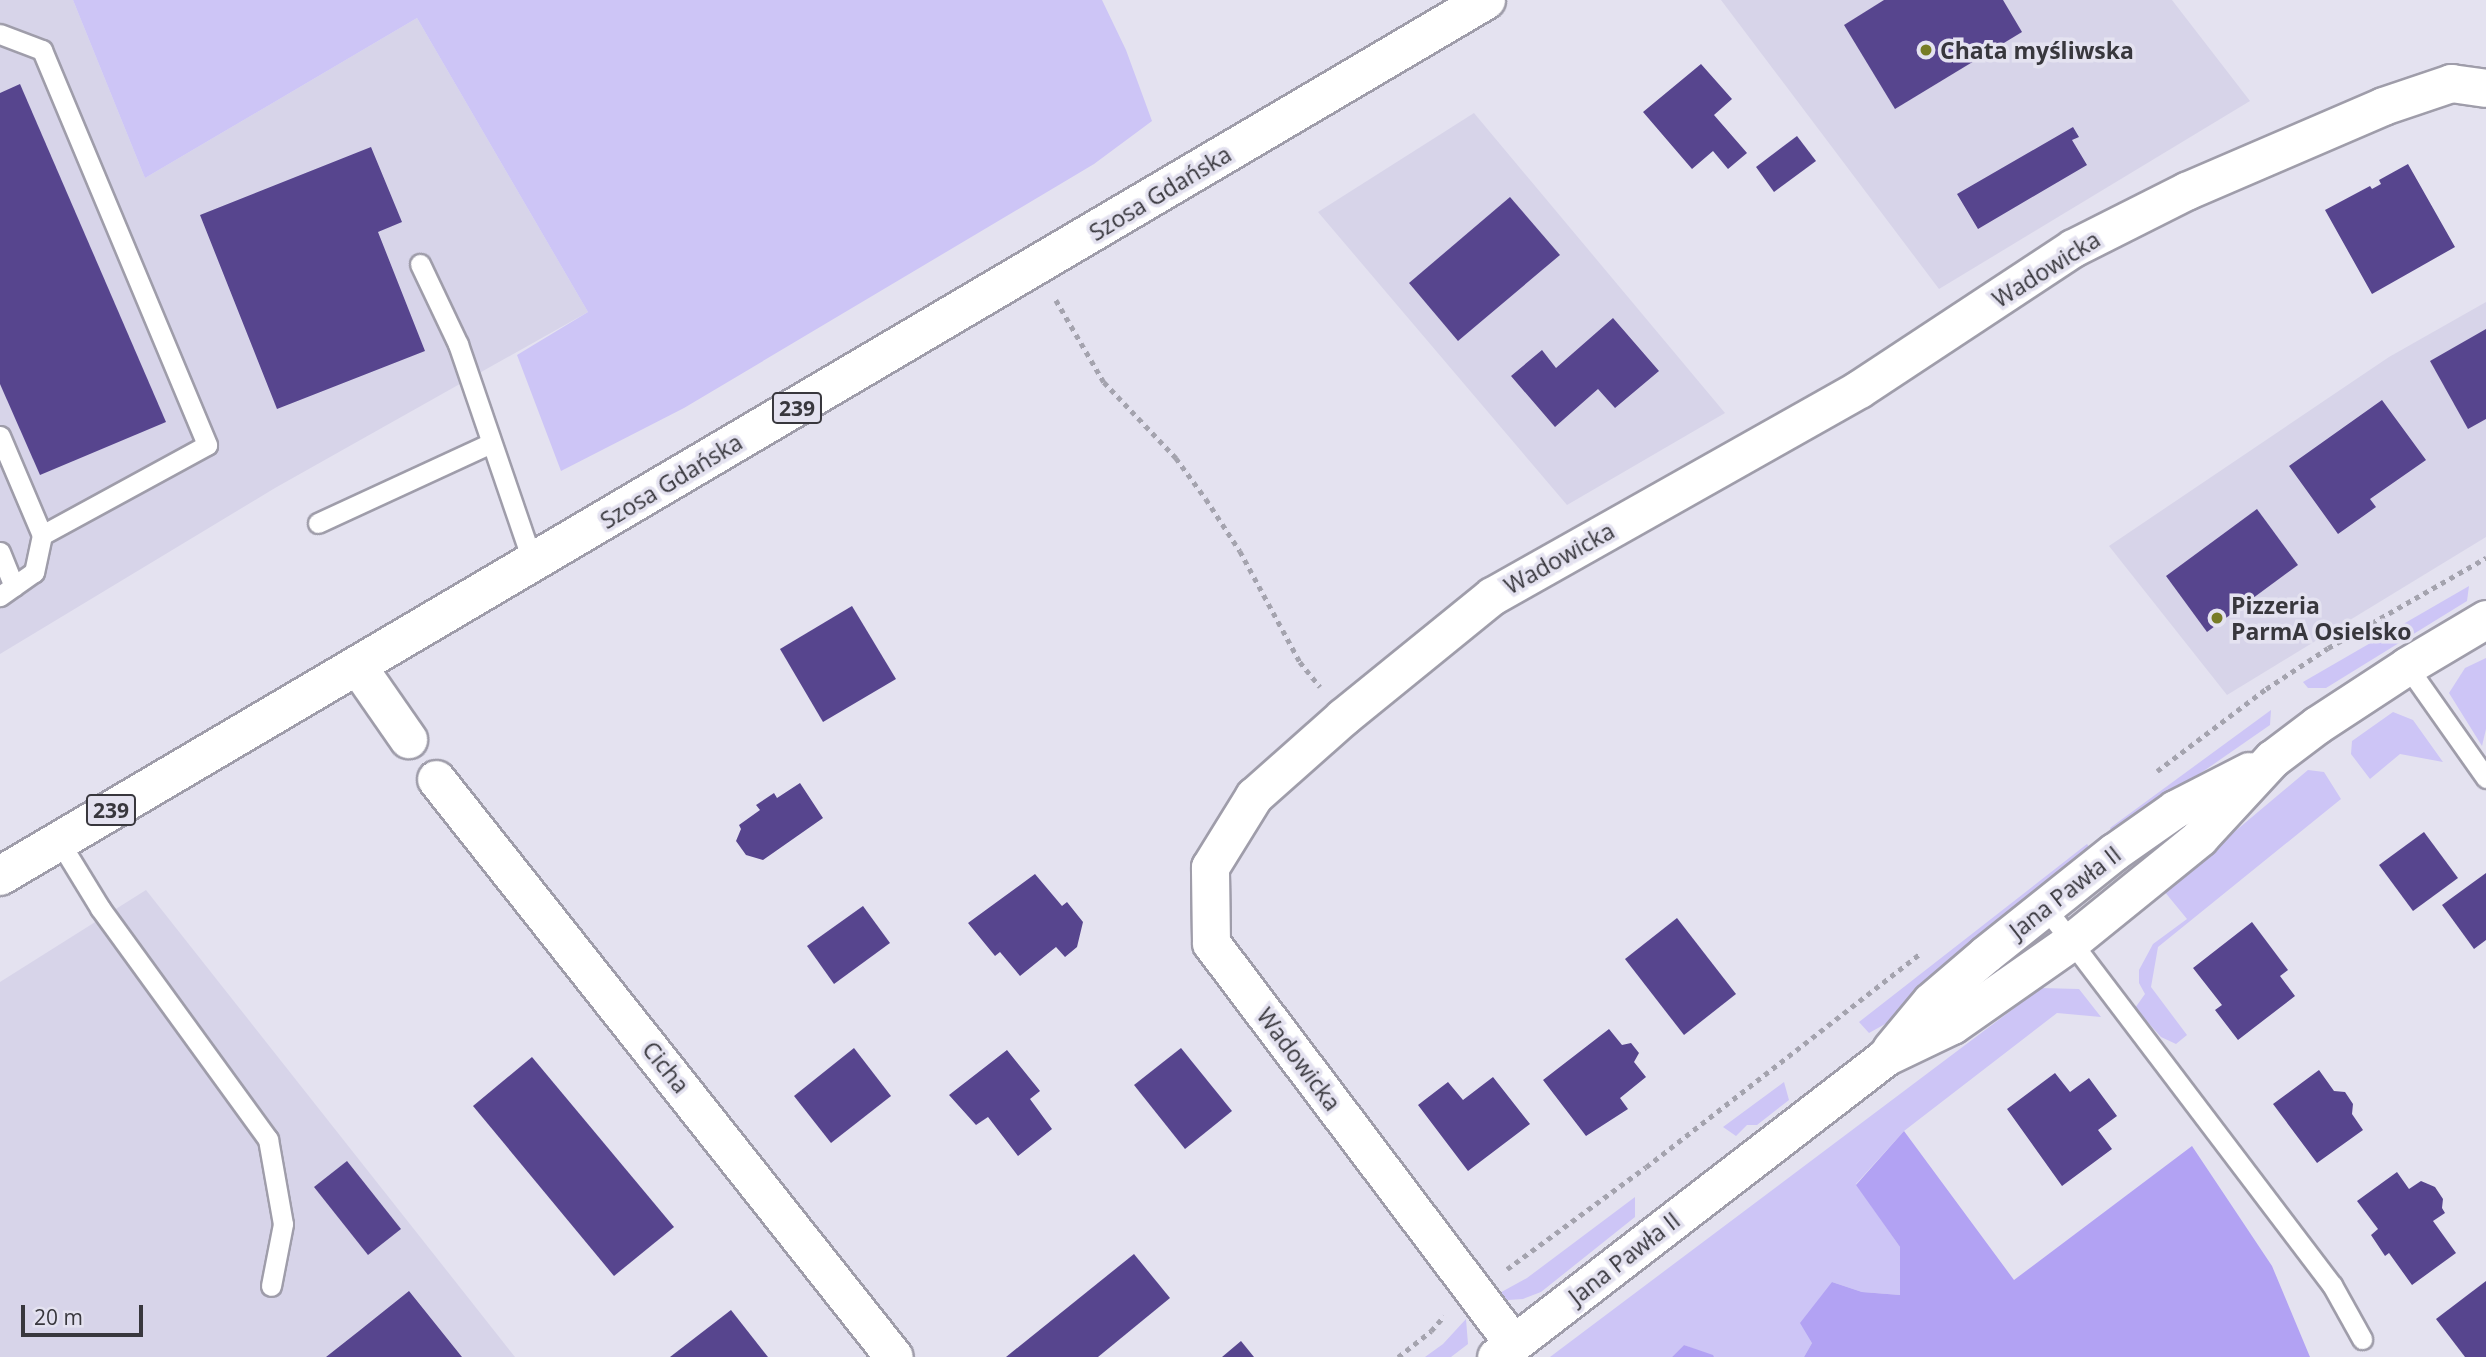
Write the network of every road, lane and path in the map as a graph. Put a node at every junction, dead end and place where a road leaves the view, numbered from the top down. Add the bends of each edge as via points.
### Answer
1 (1486, 0) edge
2 (0, 34) edge
3 (2486, 88) edge
4 (419, 264) dead end
5 (1038, 265) junction
6 (0, 436) edge
7 (489, 444) junction
8 (318, 523) dead end
9 (42, 535) junction
10 (0, 552) edge
11 (2486, 558) edge
12 (533, 563) junction
13 (7, 591) edge
14 (2486, 619) edge
15 (2407, 666) junction
16 (358, 667) junction
17 (2266, 689) dead end
18 (1343, 717) junction
19 (408, 739) dead end
20 (2272, 759) junction
21 (2486, 778) edge
22 (436, 779) dead end
23 (59, 841) junction
24 (0, 876) edge
25 (2045, 907) junction
26 (2072, 940) junction
27 (1850, 1008) dead end
28 (1885, 1057) junction
29 (1502, 1272) dead end
30 (271, 1286) dead end
31 (1450, 1305) dead end
32 (2362, 1339) dead end
33 (1505, 1350) edge
34 (894, 1357) edge
35 (1398, 1357) edge

1 - 5 main road, Szosa Gdańska / 239
2 - 9 lane via 43,50 207,445
3 - 18 street, Wadowicka via 2451,83 2383,106 2186,191 2073,248 1859,389 1492,596
4 - 7 lane via 458,344
5 - 12 main road, Szosa Gdańska / 239
5 - 18 path via 1104,382 1176,458 1206,499 1300,662
6 - 9 lane
7 - 8 lane
7 - 12 lane
9 - 13 lane via 34,572
10 - 13 lane
11 - 17 path via 2328,648
12 - 16 main road, Szosa Gdańska / 239
14 - 15 street, Jana Pawła II
15 - 20 street, Jana Pawła II
15 - 21 lane
16 - 19 street
16 - 23 main road, Szosa Gdańska / 239
18 - 33 street, Wadowicka via 1254,796 1210,867 1211,943
20 - 25 street, Jana Pawła II via 2175,809
20 - 26 street, Jana Pawła II via 2199,838
22 - 34 street, Cicha
23 - 24 main road, Szosa Gdańska / 239
23 - 30 lane via 100,908 268,1139 283,1224
25 - 26 lane
25 - 28 street, Jana Pawła II via 1931,1001
26 - 28 street, Jana Pawła II via 1952,1025
26 - 32 lane via 2332,1285
27 - 29 path
28 - 33 street, Jana Pawła II
31 - 35 path via 1431,1331

